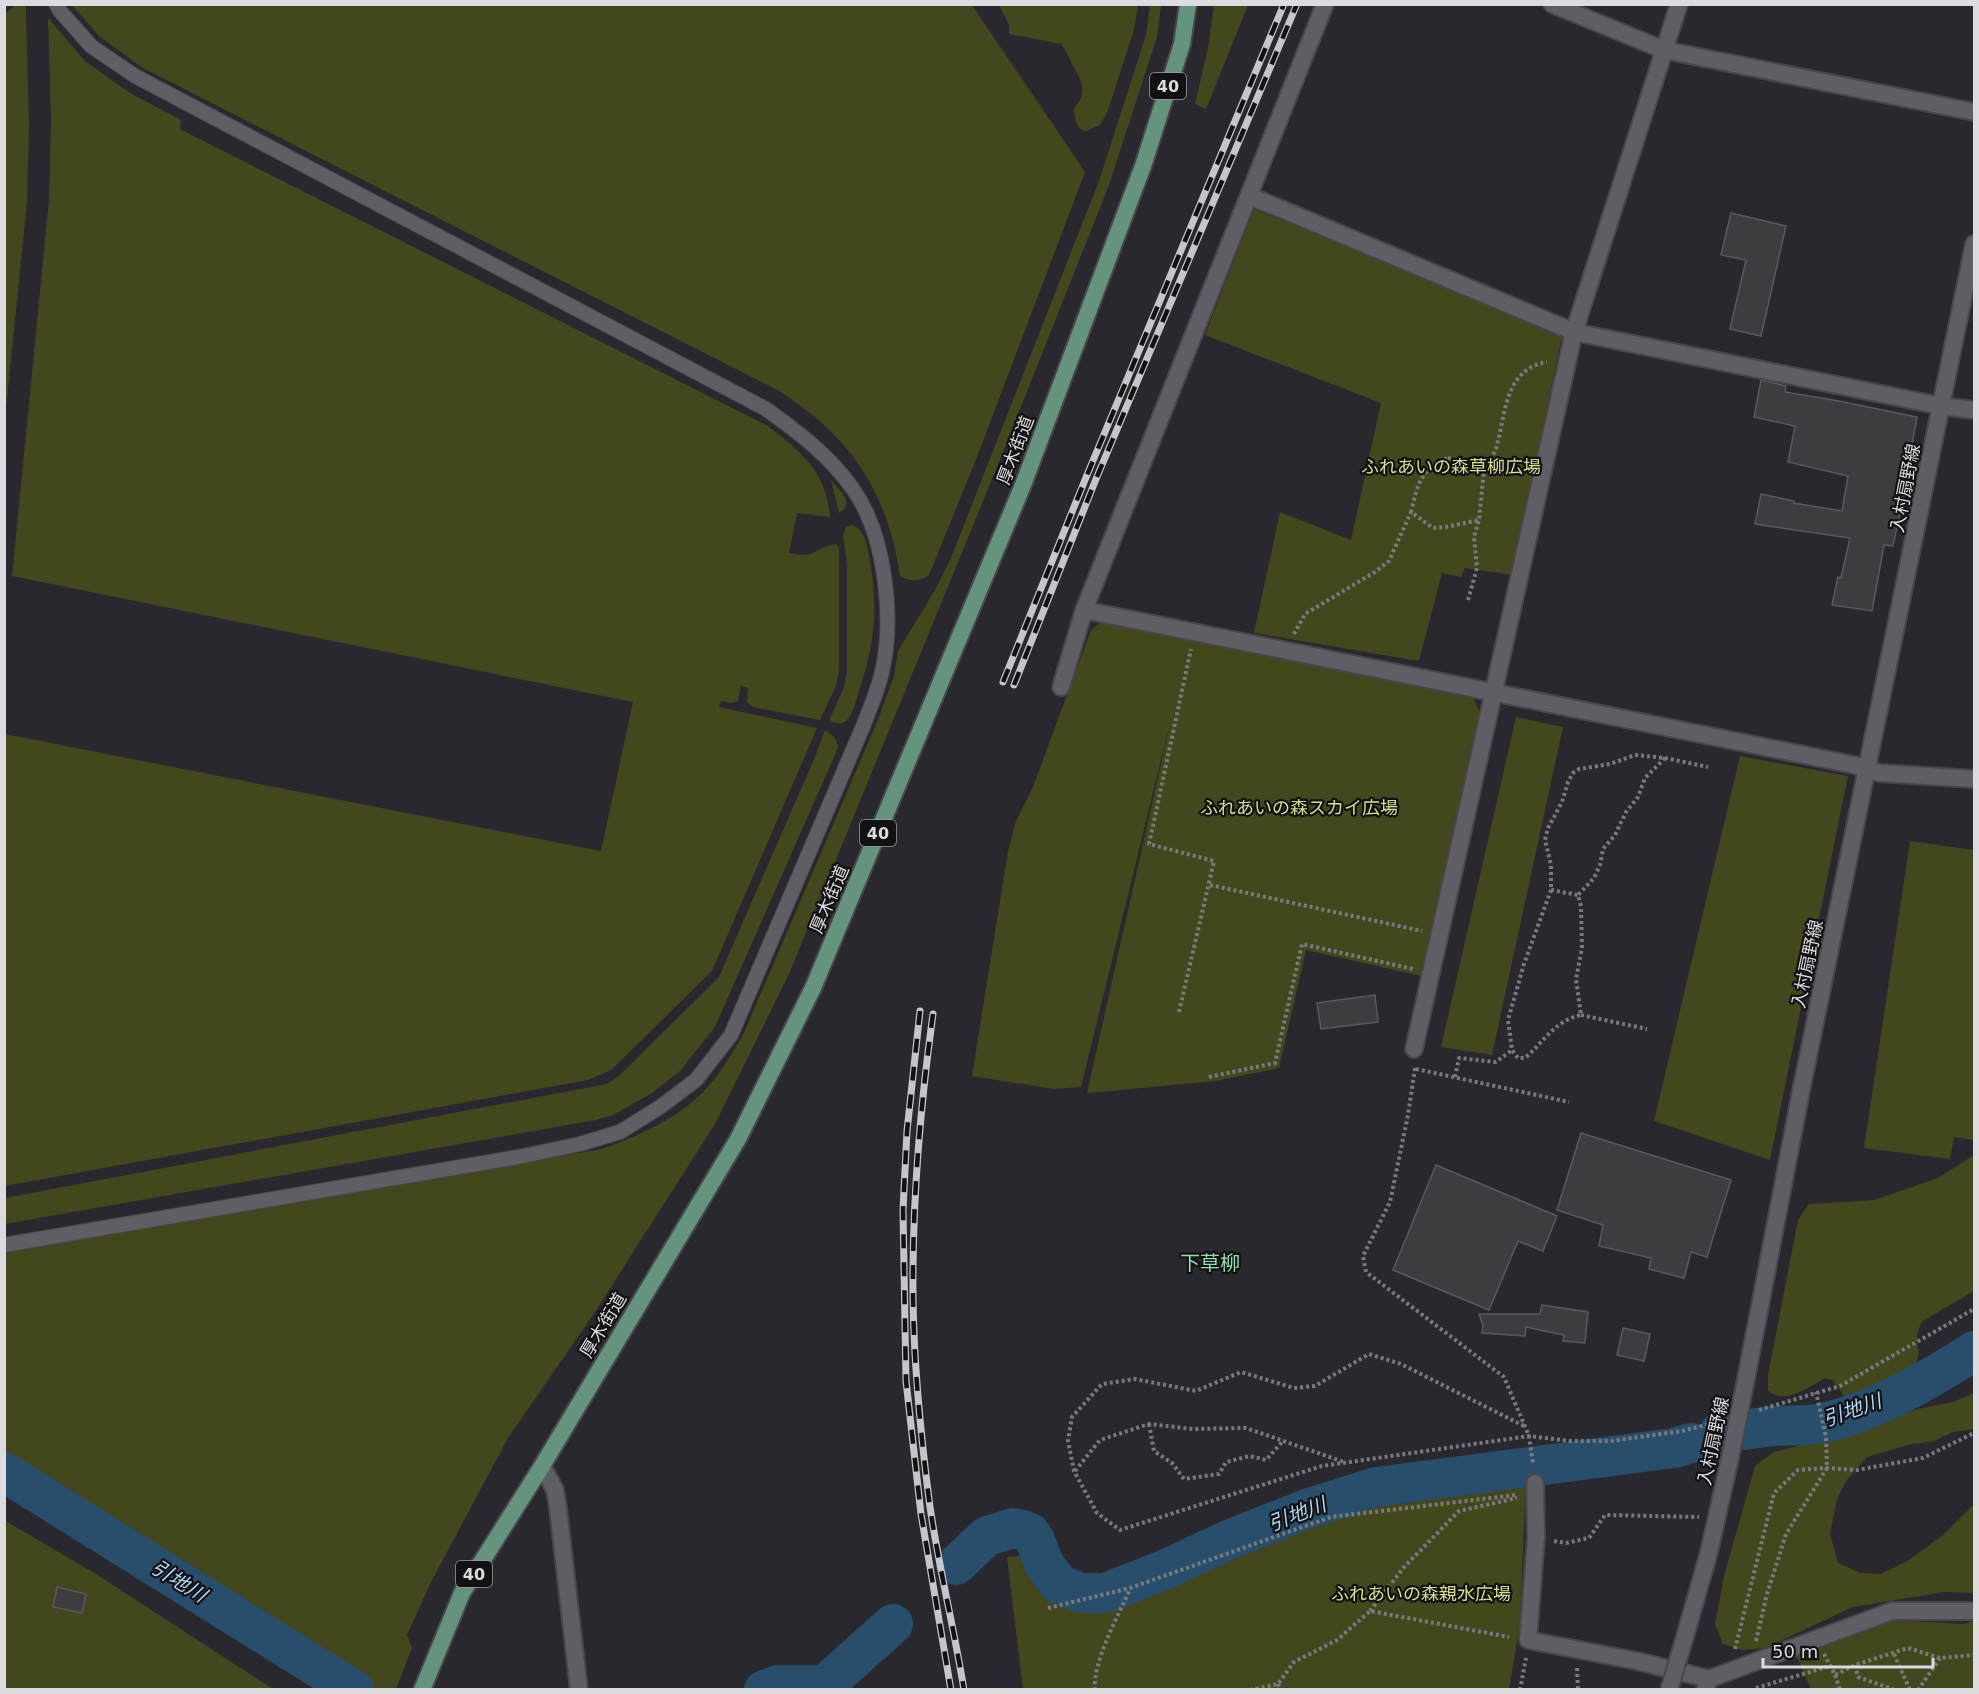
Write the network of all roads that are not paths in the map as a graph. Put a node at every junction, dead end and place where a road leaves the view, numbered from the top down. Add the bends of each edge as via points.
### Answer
1 (56, 4) edge
2 (1188, 4) edge
3 (1325, 4) edge
4 (1552, 4) edge
5 (1679, 4) edge
6 (1664, 50) junction
7 (1974, 112) edge
8 (1250, 196) junction
9 (1974, 244) edge
10 (1574, 332) junction
11 (1941, 406) junction
12 (1974, 410) edge
13 (1084, 610) junction
14 (1062, 687) dead end
15 (1493, 692) junction
16 (1868, 768) junction
17 (1974, 779) edge
18 (1414, 1049) road end
19 (4, 1245) edge
20 (542, 1466) junction
21 (1535, 1488) road end
22 (1974, 1611) edge
23 (1707, 1684) edge
24 (422, 1689) edge
25 (579, 1689) edge
26 (1669, 1689) edge

1 - 19 lane via 91,46 135,76 766,409 799,432 854,491 870,525 888,600 887,638 881,676 864,724 731,1035 696,1080 660,1107 620,1132 580,1144
2 - 20 main road, 厚木街道 / 40 via 1182,44 1143,166 1027,474 813,988 738,1139
3 - 8 street
4 - 6 street
5 - 6 street
6 - 7 street
6 - 10 street
8 - 10 street
8 - 13 street
9 - 11 street, 入村扇野線
10 - 11 street
10 - 15 street
11 - 12 street
11 - 16 street, 入村扇野線
13 - 14 street
13 - 15 street
15 - 16 street
15 - 18 street
16 - 17 street via 1880,773
16 - 26 street, 入村扇野線, bridge via 1709,1552
20 - 24 main road, 厚木街道 / 40 via 462,1593
20 - 25 street via 557,1499
21 - 23 street via 1536,1538 1528,1640 1637,1661
22 - 23 street via 1892,1611 1730,1671

